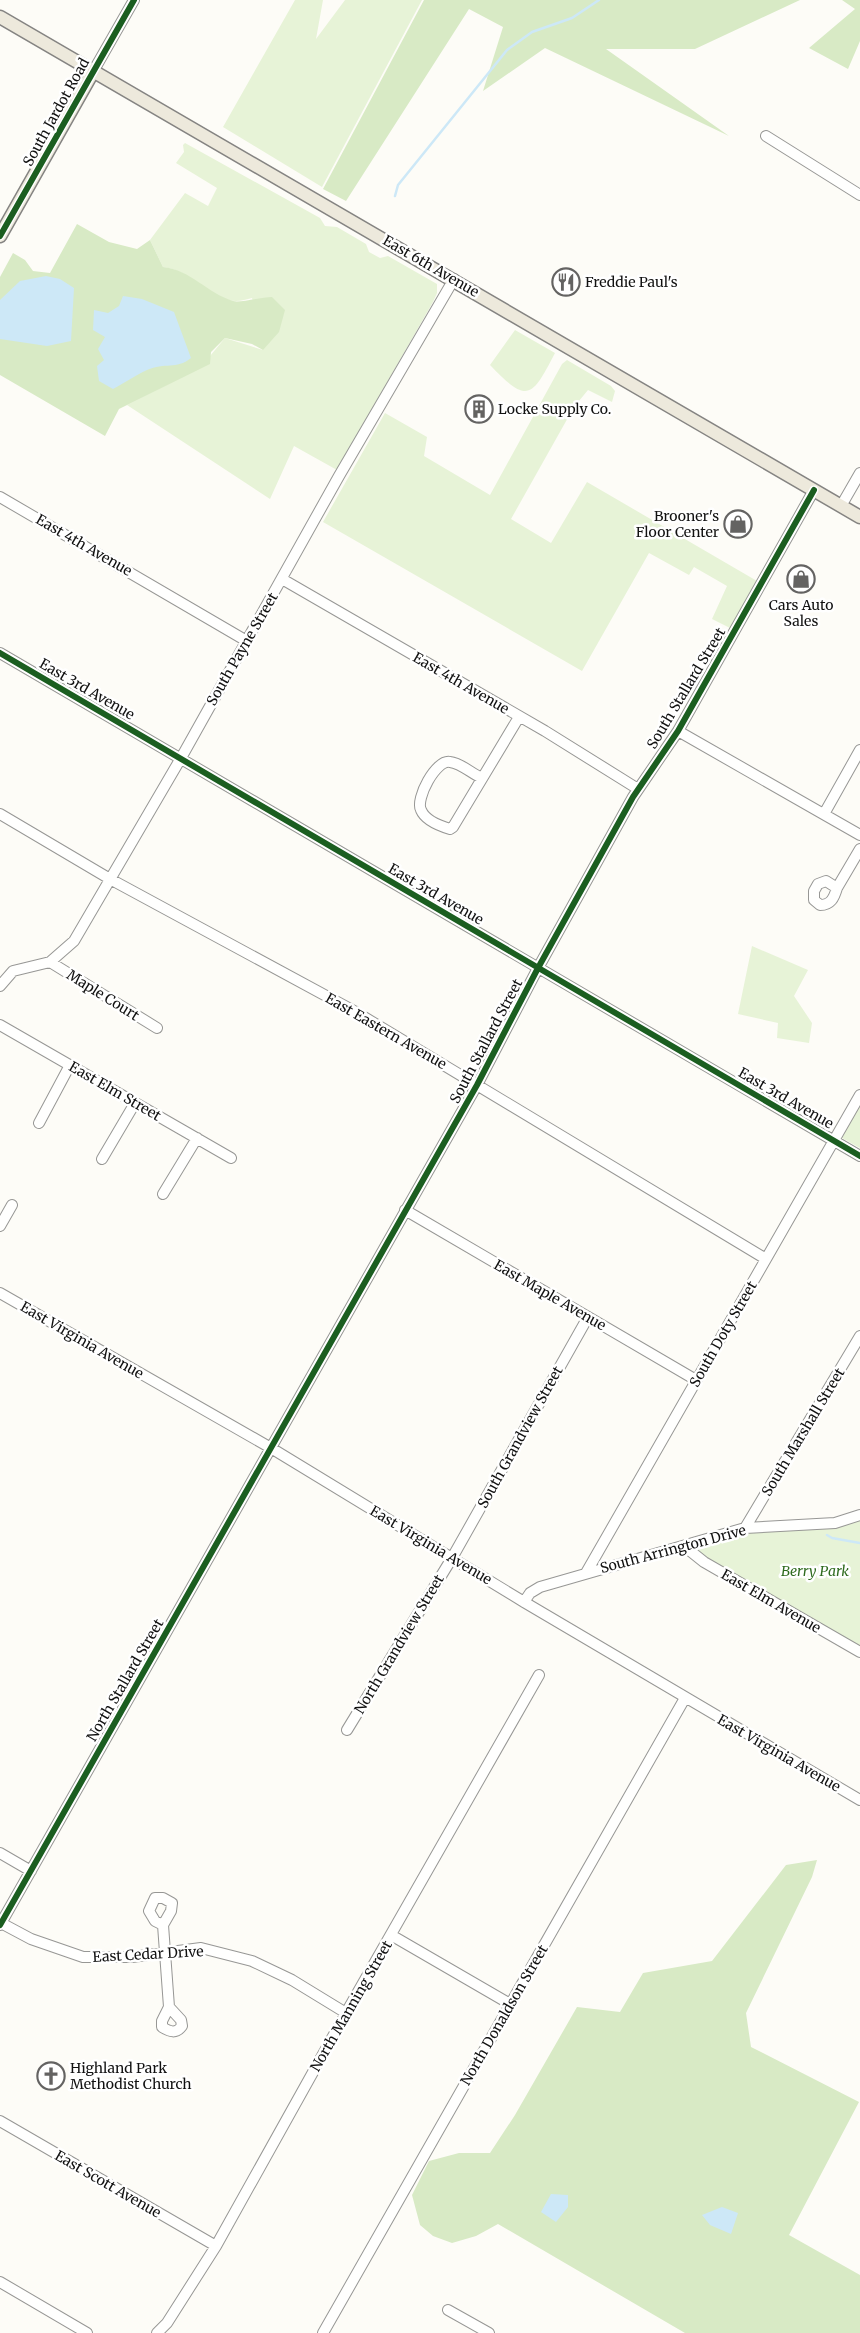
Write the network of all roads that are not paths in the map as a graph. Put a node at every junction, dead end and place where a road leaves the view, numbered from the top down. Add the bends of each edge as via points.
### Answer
1 (134, 0) edge
2 (0, 17) edge
3 (94, 70) junction
4 (766, 136) dead end
5 (860, 195) edge
6 (0, 236) edge
7 (454, 279) junction
8 (860, 474) edge
9 (814, 490) junction
10 (0, 496) edge
11 (842, 506) junction
12 (860, 517) edge
13 (282, 579) junction
14 (245, 640) junction
15 (0, 653) edge
16 (519, 717) junction
17 (678, 731) junction
18 (860, 750) edge
19 (181, 758) junction
20 (482, 778) junction
21 (638, 789) junction
22 (0, 814) edge
23 (824, 814) junction
24 (860, 835) edge
25 (860, 849) edge
26 (110, 879) junction
27 (837, 888) dead end
28 (50, 962) junction
29 (538, 968) junction
30 (0, 986) edge
31 (0, 1025) edge
32 (157, 1028) dead end
33 (70, 1066) junction
34 (477, 1085) junction
35 (860, 1095) edge
36 (135, 1103) junction
37 (39, 1122) dead end
38 (197, 1138) junction
39 (834, 1141) junction
40 (860, 1156) edge
41 (231, 1158) dead end
42 (102, 1159) dead end
43 (163, 1194) dead end
44 (12, 1206) dead end
45 (405, 1210) junction
46 (0, 1226) edge
47 (766, 1259) junction
48 (0, 1294) edge
49 (588, 1316) junction
50 (860, 1336) edge
51 (696, 1380) junction
52 (271, 1448) junction
53 (860, 1515) edge
54 (745, 1528) junction
55 (684, 1546) junction
56 (452, 1558) junction
57 (586, 1573) junction
58 (524, 1602) junction
59 (860, 1652) edge
60 (539, 1675) dead end
61 (685, 1698) junction
62 (347, 1730) dead end
63 (860, 1800) edge
64 (0, 1853) edge
65 (31, 1871) junction
66 (0, 1924) edge
67 (163, 1925) dead end
68 (391, 1934) junction
69 (166, 1951) junction
70 (510, 2004) junction
71 (169, 2007) dead end
72 (346, 2013) junction
73 (0, 2121) edge
74 (216, 2246) junction
75 (0, 2282) edge
76 (448, 2310) dead end
77 (87, 2333) edge
78 (157, 2333) edge
79 (323, 2333) edge
80 (489, 2333) edge

1 - 3 street, South Jardot Road
2 - 3 main road, East 6th Avenue
3 - 6 main road, South Jardot Road
3 - 7 main road, East 6th Avenue
4 - 5 street
7 - 9 main road, East 6th Avenue
7 - 13 street, South Payne Street
8 - 11 street
9 - 11 main road, East 6th Avenue
9 - 17 street, South Stallard Street
10 - 14 street, East 4th Avenue
11 - 12 main road, East 6th Avenue
13 - 14 street, South Payne Street
13 - 16 street, East 4th Avenue
14 - 19 street, South Payne Street
15 - 19 street, East 3rd Avenue
16 - 20 street
16 - 21 street, East 4th Avenue
17 - 21 street, South Stallard Street
17 - 23 street
18 - 23 street
19 - 26 street, South Payne Street
19 - 29 street, East 3rd Avenue
20 - 20 street via 450,828 428,819 421,811 421,797 437,766 444,762
21 - 29 street, South Stallard Street
22 - 26 street, East Eastern Avenue
23 - 24 street
25 - 27 street
26 - 28 street, South Payne Street via 74,941
26 - 34 street, East Eastern Avenue via 354,1011
28 - 30 street, South Payne Street via 13,971
28 - 32 street, Maple Court
29 - 34 street, South Stallard Street
29 - 39 street, East 3rd Avenue
31 - 33 street, East Elm Street
33 - 36 street, East Elm Street
33 - 37 street
34 - 45 street, South Stallard Street
34 - 47 street, East Eastern Avenue
35 - 39 street, South Doty Street
36 - 38 street, East Elm Street
36 - 42 street
38 - 41 street, East Elm Street
38 - 43 street
39 - 40 street, East 3rd Avenue
39 - 47 street, South Doty Street
44 - 46 street
45 - 49 street, East Maple Avenue
45 - 52 street, South Stallard Street
47 - 51 street, South Doty Street
48 - 52 street, East Virginia Avenue
49 - 51 street, East Maple Avenue
49 - 56 street, South Grandview Street
50 - 54 street, South Marshall Street
51 - 57 street, South Doty Street
52 - 56 street, East Virginia Avenue
52 - 65 street, North Stallard Street
53 - 54 street, South Arrington Drive via 835,1523
54 - 55 street, South Arrington Drive
55 - 57 street, South Arrington Drive
55 - 59 street, East Elm Avenue via 704,1562
56 - 58 street, East Virginia Avenue
56 - 62 street, North Grandview Street
57 - 58 street, South Arrington Drive via 540,1587
58 - 61 street, East Virginia Avenue
60 - 68 street, North Manning Street
61 - 63 street, East Virginia Avenue
61 - 70 street, North Donaldson Street
64 - 65 street
65 - 66 street, North Stallard Street
66 - 69 street, East Cedar Drive via 83,1957 132,1957
67 - 69 street
68 - 70 street
68 - 72 street, North Manning Street
69 - 71 street
69 - 72 street, East Cedar Drive via 200,1948 252,1961 292,1980
70 - 79 street, North Donaldson Street
72 - 74 street, North Manning Street
73 - 74 street, East Scott Avenue
74 - 78 street, North Manning Street via 167,2323
75 - 77 street
76 - 80 street

